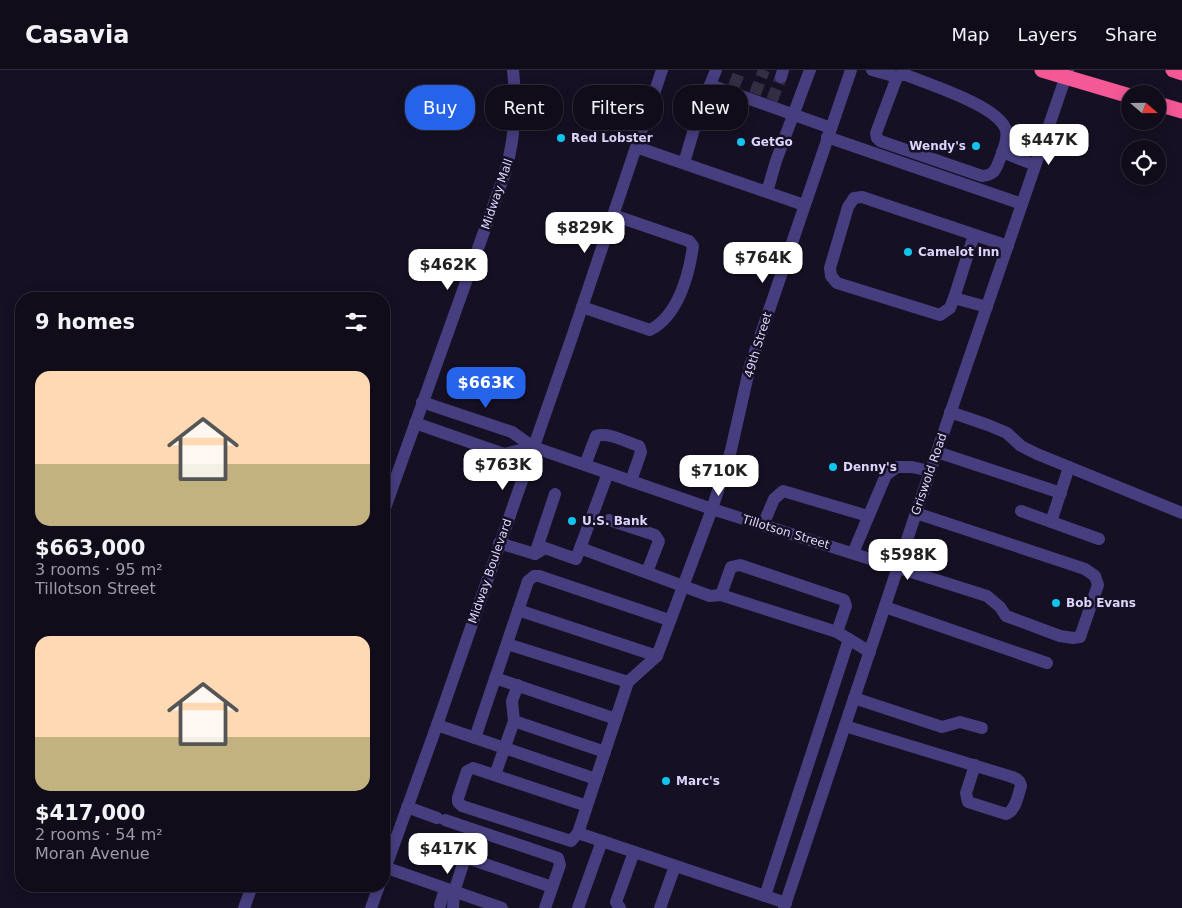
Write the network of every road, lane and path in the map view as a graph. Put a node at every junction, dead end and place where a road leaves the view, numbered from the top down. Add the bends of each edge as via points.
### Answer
1 (513, 70) edge
2 (662, 70) edge
3 (716, 70) edge
4 (810, 70) edge
5 (851, 70) edge
6 (872, 70) edge
7 (1042, 70) edge
8 (1173, 70) edge
9 (1182, 73) edge
10 (1067, 74) edge
11 (897, 77) junction
12 (710, 85) edge
13 (1121, 93) edge
14 (748, 95) edge
15 (1166, 107) edge
16 (1182, 112) edge
17 (794, 115) junction
18 (694, 130) edge
19 (829, 132) junction
20 (636, 147) junction
21 (1002, 152) junction
22 (684, 163) junction
23 (1035, 166) junction
24 (766, 192) junction
25 (1022, 204) junction
26 (804, 205) junction
27 (613, 214) junction
28 (974, 235) junction
29 (1008, 246) junction
30 (954, 298) junction
31 (582, 307) junction
32 (987, 307) junction
33 (422, 402) junction
34 (950, 412) junction
35 (415, 423) junction
36 (533, 448) junction
37 (937, 452) junction
38 (585, 465) junction
39 (1069, 467) junction
40 (930, 471) junction
41 (608, 473) junction
42 (631, 481) junction
43 (1061, 493) junction
44 (390, 494) edge
45 (555, 494) dead end
46 (712, 509) junction
47 (1021, 511) dead end
48 (916, 513) junction
49 (1182, 513) edge
50 (868, 516) junction
51 (609, 520) dead end
52 (1051, 522) junction
53 (763, 525) junction
54 (1099, 539) dead end
55 (499, 544) junction
56 (580, 548) junction
57 (853, 553) junction
58 (535, 554) junction
59 (898, 568) junction
60 (647, 572) junction
61 (682, 585) junction
62 (722, 595) junction
63 (885, 607) junction
64 (518, 610) junction
65 (669, 620) junction
66 (837, 632) junction
67 (849, 639) junction
68 (507, 644) junction
69 (870, 652) junction
70 (657, 656) junction
71 (1047, 663) dead end
72 (495, 678) junction
73 (628, 682) junction
74 (518, 685) junction
75 (854, 698) junction
76 (616, 719) junction
77 (514, 721) junction
78 (437, 725) junction
79 (845, 726) junction
80 (982, 728) dead end
81 (475, 738) junction
82 (504, 748) junction
83 (605, 752) junction
84 (974, 765) junction
85 (494, 775) junction
86 (596, 779) junction
87 (587, 806) junction
88 (406, 807) junction
89 (578, 833) junction
90 (602, 841) junction
91 (390, 852) edge
92 (634, 852) junction
93 (675, 866) junction
94 (390, 871) edge
95 (552, 887) junction
96 (449, 890) junction
97 (250, 892) edge
98 (377, 892) edge
99 (765, 896) junction
100 (447, 906) edge
101 (785, 906) edge
102 (244, 908) edge
103 (371, 908) edge
104 (502, 908) edge
105 (545, 908) edge
106 (578, 908) edge
107 (620, 908) edge
108 (660, 908) edge

1 - 33 street, Midway Mall via 516,113 512,151
2 - 20 street, Midway Boulevard
3 - 12 street
4 - 17 street
5 - 19 street, 49th Street
6 - 11 street
7 - 10 highway
8 - 9 highway
10 - 13 highway
10 - 23 street, Griswold Road
11 - 21 street via 906,75 981,106 1006,129
11 - 21 street via 876,133 880,141 982,176 990,176 994,172
14 - 17 street
15 - 16 highway
17 - 19 street
17 - 24 street
18 - 22 street
19 - 25 street
19 - 26 street, 49th Street
20 - 22 street
20 - 27 street, Midway Boulevard
21 - 23 street
22 - 24 street
23 - 25 street, Griswold Road
24 - 26 street
25 - 29 street, Griswold Road
26 - 46 street, 49th Street via 750,366 731,450
27 - 31 street, Midway Boulevard
27 - 31 street via 689,241 692,246 690,265 680,296 659,326 650,330
28 - 29 street
28 - 30 street
28 - 30 street via 862,197 854,198 848,207 830,268 837,283 940,315 950,308
29 - 32 street, Griswold Road
30 - 32 street
31 - 36 street, Midway Boulevard
32 - 34 street, Griswold Road
33 - 35 street, Midway Mall
33 - 36 street, Tillotson Street via 512,432
34 - 37 street, Griswold Road
34 - 39 street via 988,424 1007,433 1021,446
35 - 36 street, Tillotson Street via 504,454
35 - 44 street, Midway Mall
36 - 38 street, Tillotson Street
36 - 55 street, Midway Boulevard
37 - 40 street, Griswold Road
37 - 43 street
38 - 41 street, Tillotson Street
38 - 42 street via 596,436 602,434 639,446 641,452
39 - 43 street
39 - 49 street
40 - 48 street, Griswold Road
40 - 50 street via 897,467 886,475
41 - 42 street, Tillotson Street
41 - 56 street
42 - 46 street, Tillotson Street
43 - 52 street
45 - 58 street
46 - 53 street, Tillotson Street
46 - 61 street, 49th Street
47 - 52 street
48 - 59 street, Griswold Road
48 - 59 street, Tillotson Street via 1085,569 1095,576 1098,585 1080,637 1073,638 1006,616 987,596
50 - 53 street via 783,491 774,499
50 - 57 street
51 - 60 street via 655,536 659,541
52 - 54 street
53 - 57 street, Tillotson Street
55 - 58 street
55 - 78 street, Midway Boulevard
56 - 58 street via 576,559 545,548
56 - 60 street
57 - 59 street, Tillotson Street
59 - 63 street, Griswold Road
60 - 61 street
61 - 62 street via 710,596
61 - 65 street, 49th Street
62 - 66 street
62 - 66 street via 731,567 740,565 844,600 846,606
63 - 69 street, Griswold Road
63 - 71 street
64 - 65 street via 528,581 540,576
64 - 68 street
64 - 70 street
65 - 70 street, 49th Street
66 - 67 street
67 - 69 street
67 - 99 street
68 - 72 street
68 - 73 street
69 - 75 street, Griswold Road
70 - 73 street
72 - 74 street
72 - 81 street
73 - 76 street
74 - 76 street
74 - 77 street via 512,700
75 - 79 street, Griswold Road
75 - 80 street via 942,727 960,722
76 - 83 street
77 - 82 street
77 - 83 street
78 - 81 street
78 - 88 street, Midway Boulevard
79 - 84 street
79 - 101 street, Griswold Road
81 - 82 street
82 - 85 street
82 - 86 street
83 - 86 street
84 - 84 street via 1018,779 1013,810 1009,814 968,802 966,793
85 - 87 street
85 - 89 street via 470,768 458,802 570,841
86 - 87 street
87 - 89 street
88 - 91 street, Midway Boulevard
88 - 95 street via 558,858 560,865
89 - 90 street
90 - 92 street
90 - 106 street
92 - 93 street
92 - 107 street via 616,902
93 - 99 street
93 - 108 street
94 - 96 street
95 - 96 street via 470,859 464,861
95 - 105 street
96 - 100 street
96 - 104 street
97 - 102 street
98 - 103 street
99 - 101 street

